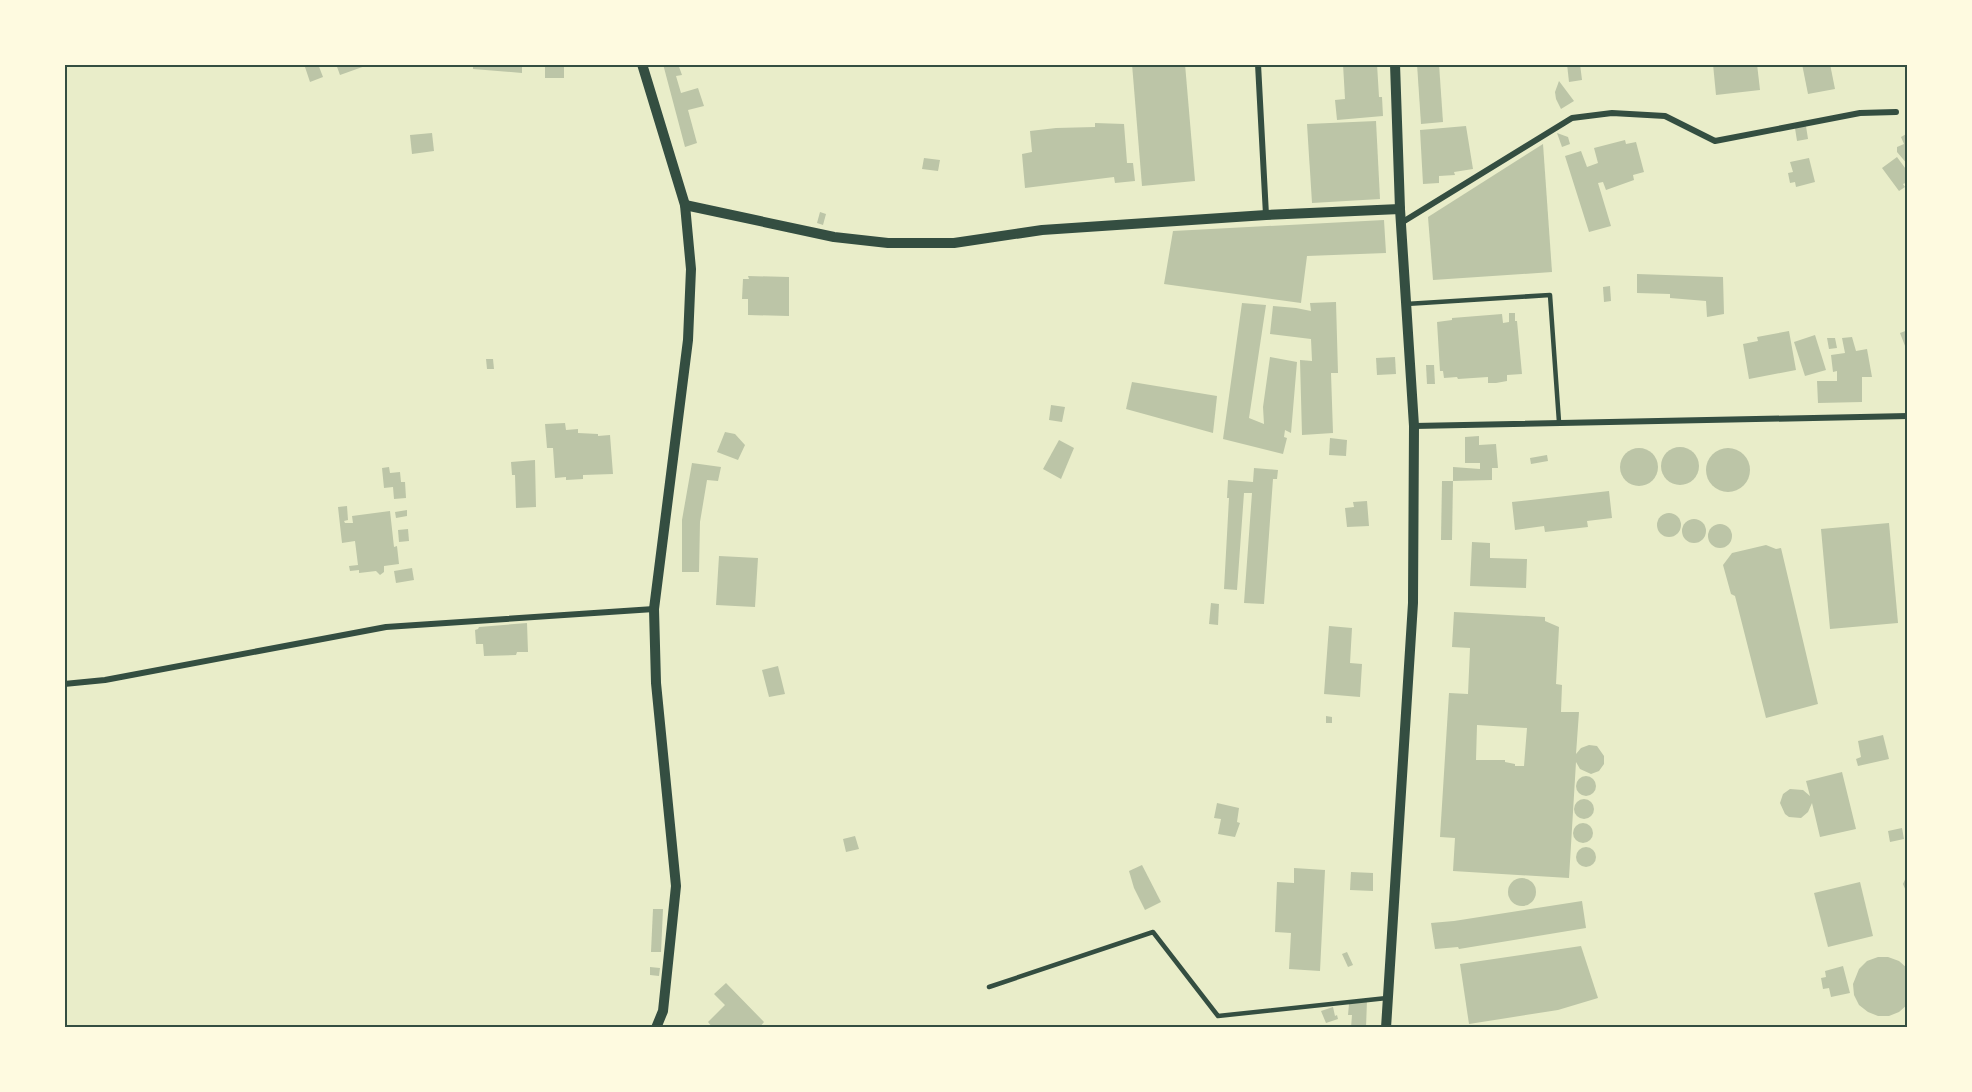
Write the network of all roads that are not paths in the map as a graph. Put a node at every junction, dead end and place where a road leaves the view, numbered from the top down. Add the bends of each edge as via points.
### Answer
1 (642, 64) edge
2 (1258, 64) edge
3 (1395, 64) edge
4 (1896, 112) dead end
5 (685, 204) junction
6 (1400, 209) junction
7 (1266, 215) junction
8 (1401, 223) junction
9 (1406, 304) junction
10 (1908, 416) edge
11 (1559, 422) junction
12 (1414, 426) junction
13 (654, 609) junction
14 (64, 684) edge
15 (989, 987) dead end
16 (1387, 998) junction
17 (656, 1028) edge
18 (1386, 1028) edge

1 - 5 street
2 - 7 street
3 - 6 street
4 - 8 street via 1860,113 1715,141 1665,116 1612,113 1572,118
5 - 7 street via 834,237 888,243 954,243 1042,230
5 - 13 street via 691,269 688,340
6 - 7 street
6 - 8 street
8 - 9 street
9 - 11 lane via 1550,295
9 - 12 street
10 - 11 street
11 - 12 street
12 - 16 street via 1413,603
13 - 14 street via 386,627 105,680
13 - 17 street via 656,683 676,886 663,1011
15 - 16 lane via 1152,932 1218,1016
16 - 18 street

